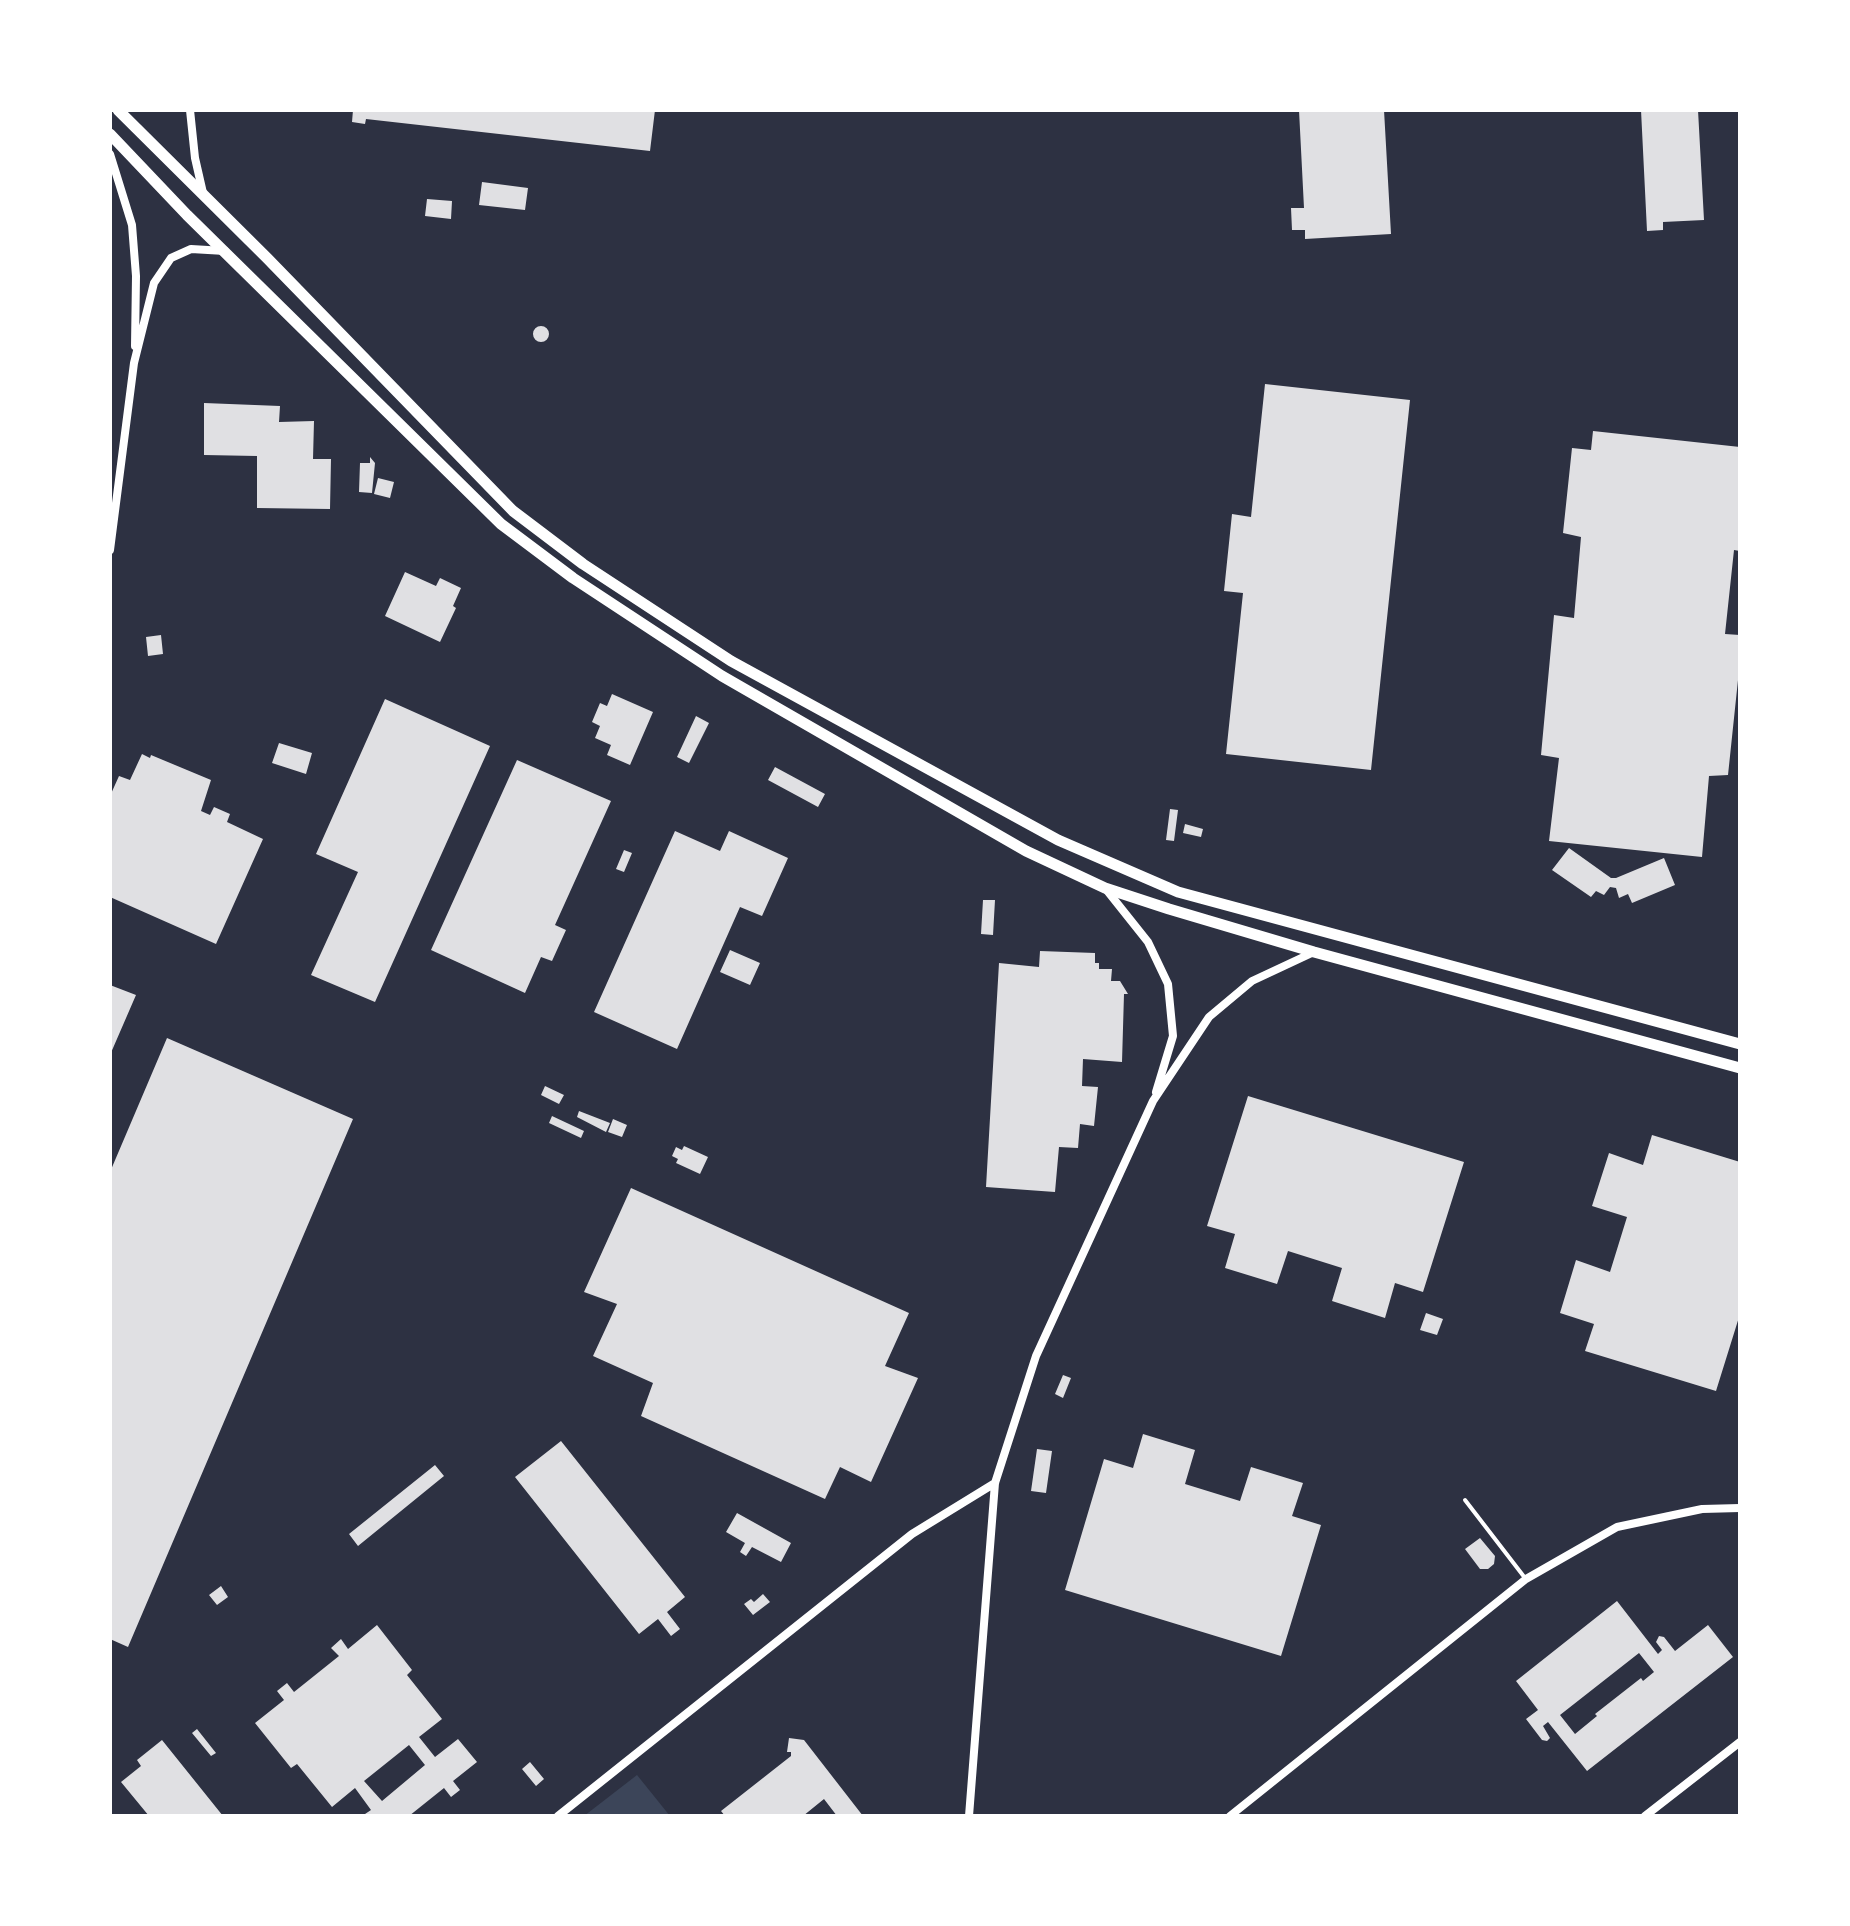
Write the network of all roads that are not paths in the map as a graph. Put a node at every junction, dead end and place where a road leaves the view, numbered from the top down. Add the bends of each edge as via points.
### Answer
1 (118, 110) edge
2 (190, 110) edge
3 (110, 134) edge
4 (110, 154) edge
5 (203, 194) junction
6 (226, 251) junction
7 (134, 363) junction
8 (110, 550) edge
9 (1105, 888) junction
10 (1314, 952) junction
11 (1740, 1044) edge
12 (1740, 1068) edge
13 (1153, 1101) junction
14 (995, 1483) junction
15 (1465, 1500) dead end
16 (1740, 1508) edge
17 (1526, 1579) junction
18 (1740, 1742) edge
19 (558, 1816) edge
20 (969, 1816) edge
21 (1230, 1816) edge
22 (1645, 1816) edge

1 - 5 main road
2 - 5 street
3 - 6 main road
4 - 7 street via 132,225
5 - 11 main road via 513,511 731,661 1058,840 1178,892
6 - 7 street via 191,249 171,258 154,283
6 - 9 main road via 501,524 573,578 722,676 1026,851
7 - 8 street
9 - 10 main road
9 - 13 street via 1148,942 1168,984 1173,1036
10 - 12 main road
10 - 13 street via 1252,981 1209,1017
13 - 14 street via 1036,1356
14 - 19 street via 912,1534
14 - 20 street
15 - 17 lane
16 - 17 street via 1702,1509 1617,1527
17 - 21 street
18 - 22 street

